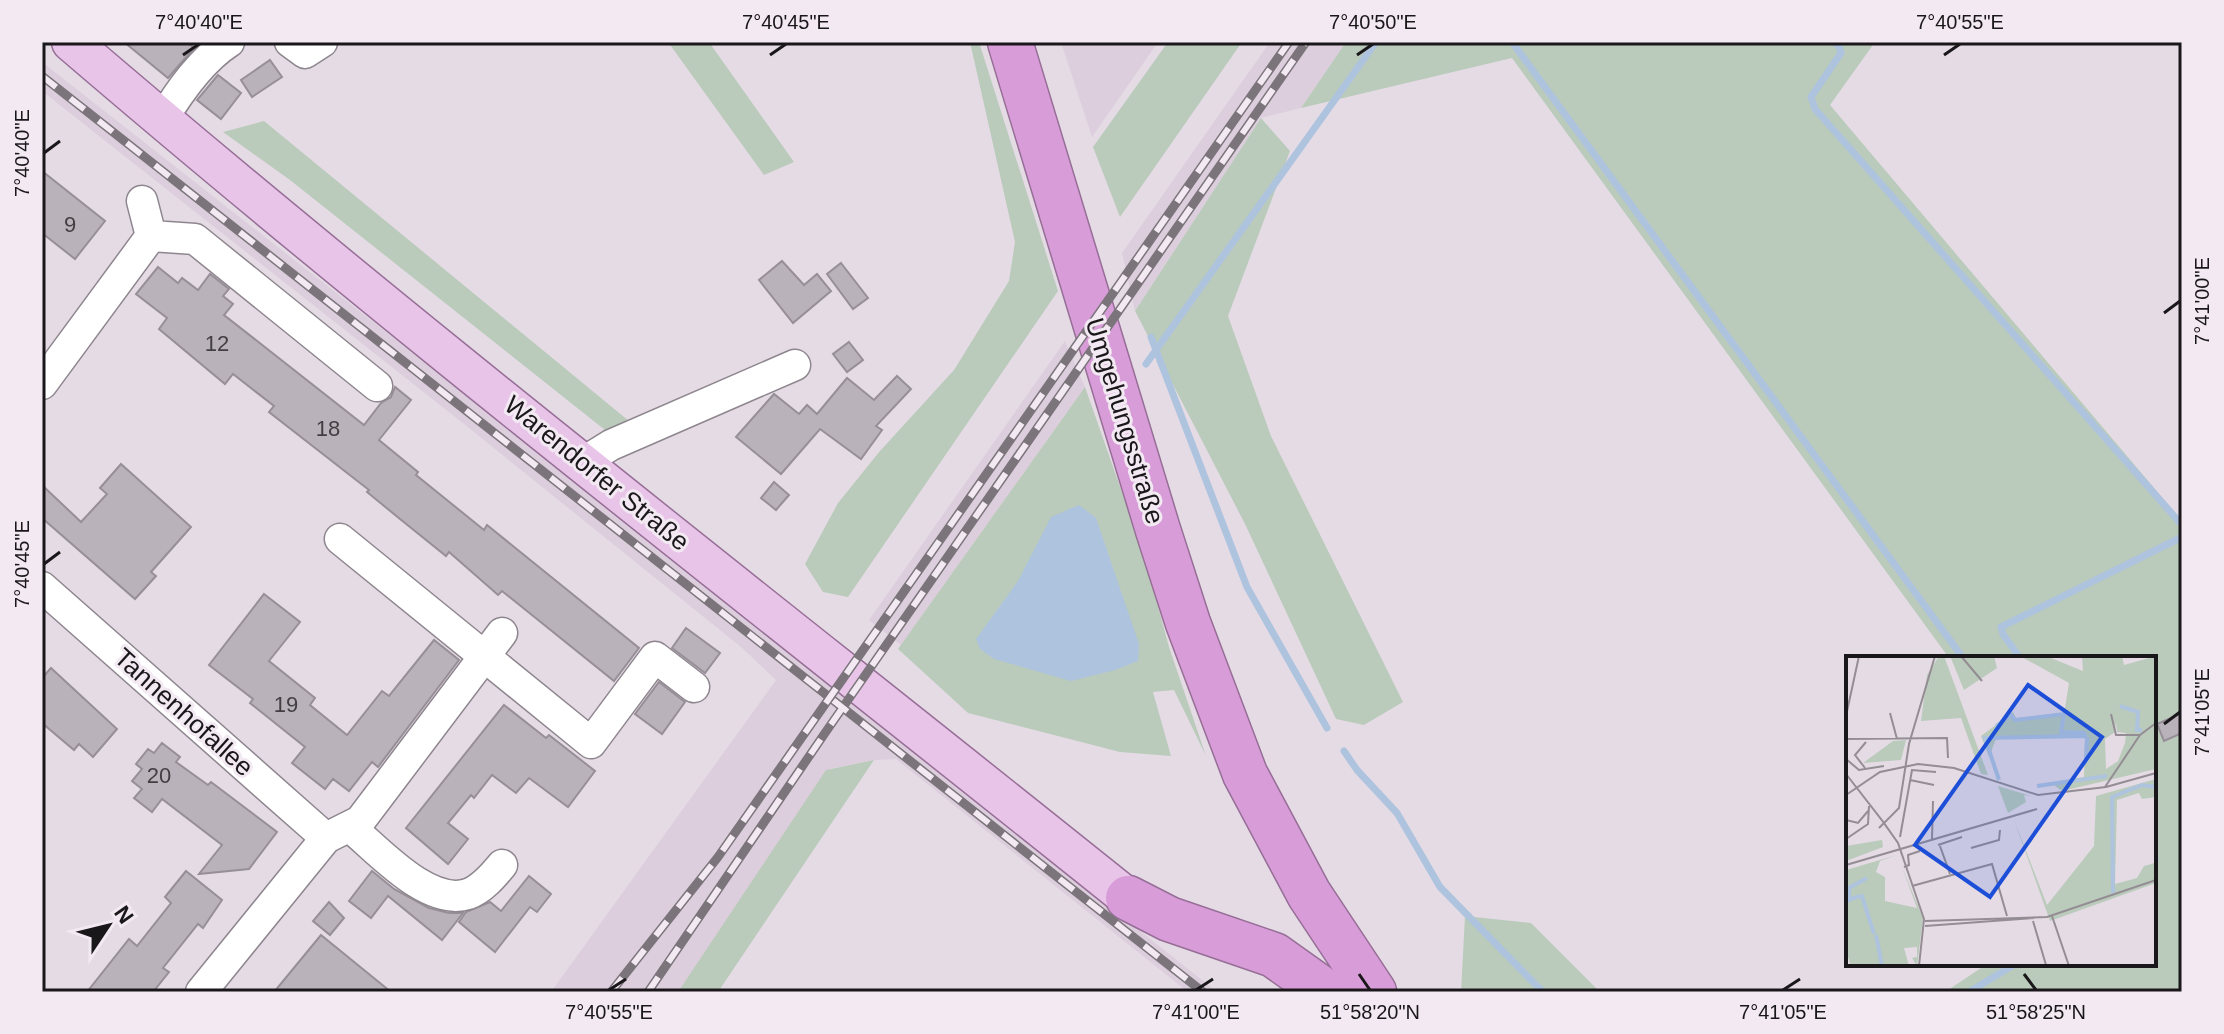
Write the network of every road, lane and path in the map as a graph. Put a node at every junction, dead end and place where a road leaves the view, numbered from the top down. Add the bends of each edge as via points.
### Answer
1 (71, 42) edge
2 (229, 42) edge
3 (290, 42) edge
4 (322, 42) edge
5 (1010, 49) edge
6 (162, 120) junction
7 (142, 201) dead end
8 (151, 236) junction
9 (795, 365) dead end
10 (42, 384) edge
11 (377, 386) dead end
12 (582, 463) junction
13 (340, 539) dead end
14 (42, 587) edge
15 (494, 644) junction
16 (694, 687) dead end
17 (338, 832) junction
18 (502, 865) dead end
19 (1128, 898) joint
20 (201, 992) edge
21 (1326, 992) edge
22 (1374, 992) edge

1 - 6 main road, Warendorfer Straße
2 - 6 street via 216,50
3 - 4 street via 305,53
5 - 22 highway, Umgehungsstraße via 1188,623 1254,793 1309,894
6 - 12 main road, Warendorfer Straße
7 - 8 street
8 - 10 street
8 - 11 street via 195,239
9 - 12 street via 611,445
12 - 19 main road, Warendorfer Straße
13 - 15 street
14 - 17 street, Tannenhofallee
15 - 16 street via 591,743 655,657
15 - 17 street via 360,821
17 - 18 street, Tannenhofallee via 441,894 467,894
17 - 20 street
19 - 21 highway via 1169,919 1274,955

